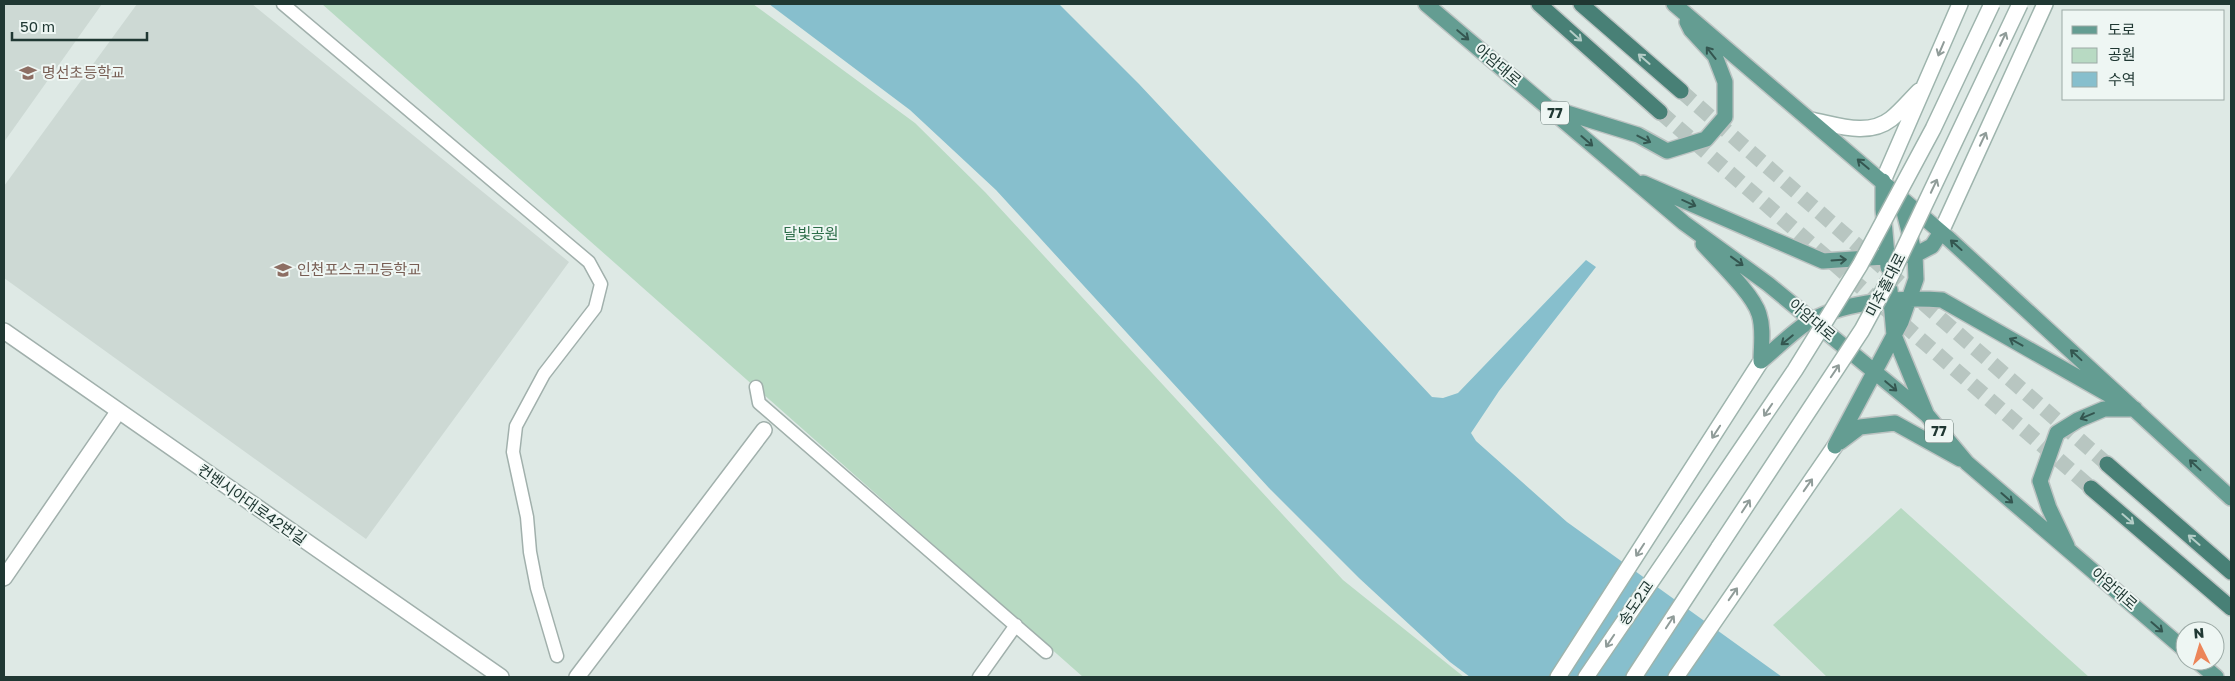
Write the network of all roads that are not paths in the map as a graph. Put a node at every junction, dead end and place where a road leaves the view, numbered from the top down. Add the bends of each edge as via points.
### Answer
1 (283, 4) edge
2 (1426, 4) edge
3 (1536, 4) edge
4 (1539, 4) edge
5 (1581, 4) edge
6 (1590, 4) edge
7 (1960, 4) edge
8 (1992, 4) edge
9 (2020, 4) edge
10 (2045, 4) edge
11 (1678, 8) edge
12 (1558, 21) junction
13 (1616, 34) junction
14 (1925, 84) junction
15 (1681, 90) tunnel mouth
16 (1548, 107) junction
17 (1660, 112) tunnel mouth
18 (1811, 120) junction
19 (1628, 176) junction
20 (1884, 181) junction
21 (1900, 196) junction
22 (1684, 223) junction
23 (1941, 232) junction
24 (1915, 255) junction
25 (1888, 257) junction
26 (1910, 297) junction
27 (1891, 300) junction
28 (1812, 320) junction
29 (4, 331) edge
30 (1894, 335) junction
31 (1761, 361) junction
32 (1874, 372) junction
33 (756, 387) dead end
34 (2135, 409) junction
35 (118, 412) junction
36 (1927, 415) junction
37 (764, 430) dead end
38 (1835, 446) junction
39 (1967, 463) junction
40 (2107, 464) tunnel mouth
41 (2091, 488) tunnel mouth
42 (2231, 498) edge
43 (2070, 552) junction
44 (2231, 572) edge
45 (4, 578) edge
46 (2231, 608) edge
47 (1016, 625) junction
48 (2175, 641) edge
49 (1046, 652) dead end
50 (557, 656) dead end
51 (501, 677) edge
52 (577, 677) edge
53 (979, 677) edge
54 (1558, 677) edge
55 (1586, 677) edge
56 (1634, 677) edge
57 (1676, 677) edge

1 - 50 street via 589,262 601,284 595,308 544,374 516,426 514,452 527,517 530,552
2 -> 16 main road, 아암대로 / 77
3 - 12 highway
4 - 12 highway
5 - 13 highway
6 - 13 highway
7 -> 14 main road
8 -> 55 main road, 송도2교, bridge via 1933,129 1860,265 1795,370
56 -> 9 main road, 미추홀대로, bridge via 1862,330 1890,278
23 -> 10 main road
16 -> 11 main road via 1638,135 1667,151 1706,139 1725,116 1725,82 1715,56 1691,30
11 - 18 main road
12 -> 17 highway
15 -> 13 highway
14 - 18 main road via 1890,120 1873,128 1849,128
14 - 20 main road
16 -> 19 main road, 아암대로 / 77
20 -> 18 main road
19 - 22 main road, 아암대로 / 77
19 -> 25 main road via 1823,261
20 - 21 main road
20 - 25 main road
21 - 23 main road
21 - 24 main road
22 -> 28 main road, 아암대로 / 77
22 - 31 main road via 1746,293 1759,313
23 - 24 main road via 1932,246
34 -> 23 main road
24 - 25 main road
24 - 26 main road via 1916,279
25 - 27 main road
26 - 27 main road
26 - 30 main road
34 -> 26 main road via 1942,300
27 - 28 main road via 1853,306
27 - 30 main road
28 -> 31 main road
28 - 32 main road, 아암대로 / 77
29 - 35 main road, 컨벤시아대로42번길
30 - 32 main road
30 - 36 main road
31 -> 54 main road
32 -> 36 main road, 아암대로 / 77
32 - 38 main road
33 - 47 street via 759,404
42 -> 34 main road
34 -> 43 main road via 2104,409 2057,433 2040,481
35 - 45 main road
35 - 51 main road, 컨벤시아대로42번길
36 - 39 main road, 아암대로 / 77
37 - 52 main road
38 - 39 main road via 1860,427 1895,423
57 -> 38 main road
39 -> 43 main road, 아암대로 / 77
44 -> 40 highway
41 -> 46 highway
43 -> 48 main road, 아암대로 / 77
47 - 49 street
47 - 53 street

